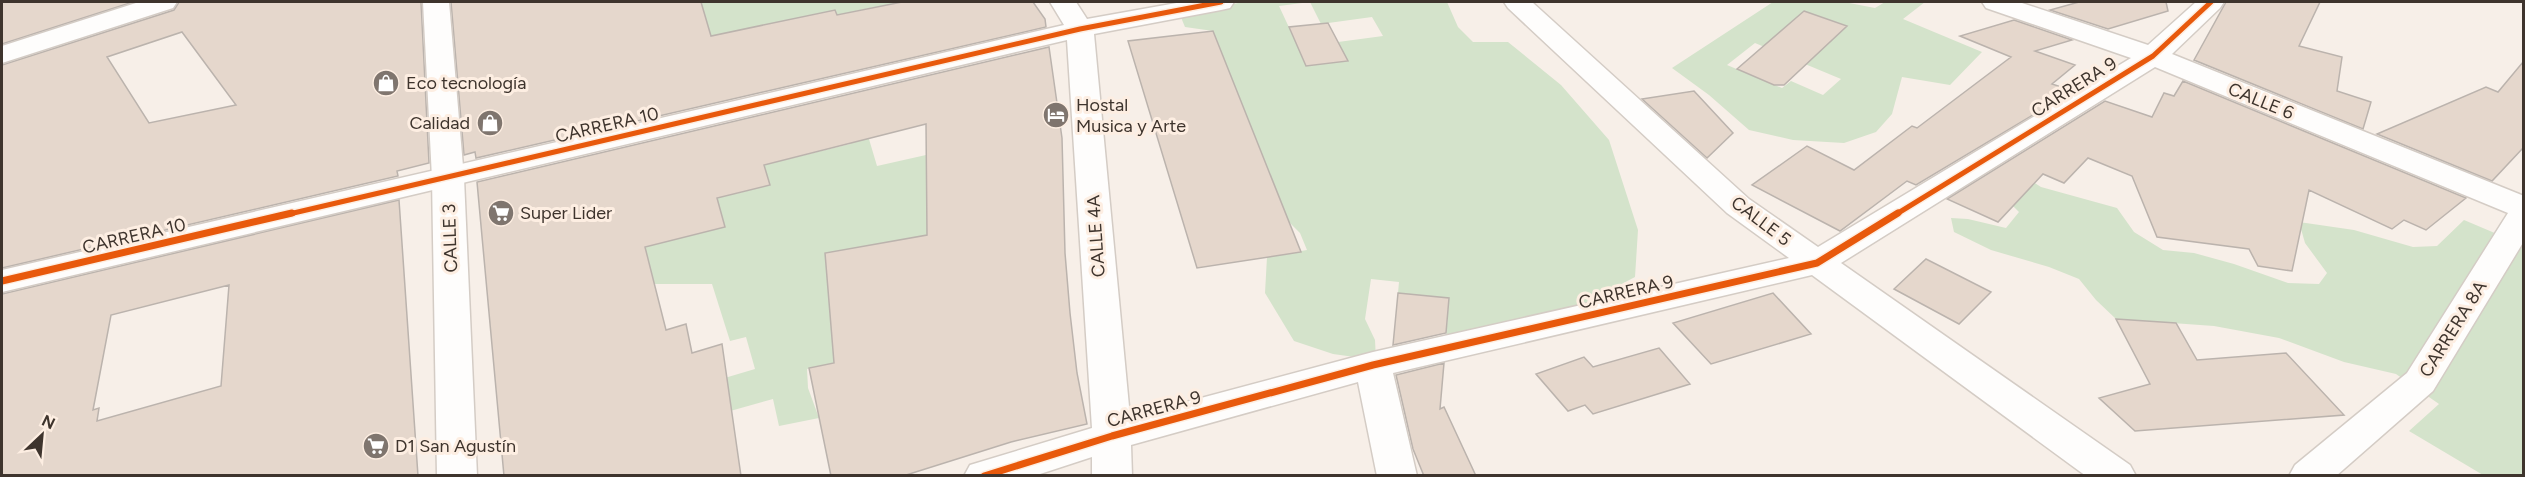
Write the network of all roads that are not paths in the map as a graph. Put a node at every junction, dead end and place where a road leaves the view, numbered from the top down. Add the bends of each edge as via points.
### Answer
1 (164, 2) edge
2 (436, 2) edge
3 (1063, 2) edge
4 (1221, 2) edge
5 (1517, 2) edge
6 (1995, 2) edge
7 (2211, 2) edge
8 (1080, 29) junction
9 (2, 55) edge
10 (2153, 56) junction
11 (448, 178) junction
12 (2523, 208) edge
13 (2523, 213) edge
14 (1817, 263) junction
15 (2, 282) edge
16 (1373, 365) junction
17 (1112, 436) junction
18 (457, 476) edge
19 (984, 476) edge
20 (1112, 476) edge
21 (1397, 476) edge
22 (2116, 476) edge
23 (2309, 476) edge

1 - 9 street
2 - 11 street, CALLE 3
3 - 8 street, CALLE 4A
4 - 8 street, CARRERA 10
5 - 14 street, CALLE 5 via 1738,206
6 - 10 street, CALLE 6
7 - 10 street, CARRERA 9
8 - 11 street, CARRERA 10
8 - 17 street, CALLE 4A
10 - 12 street, CALLE 6
10 - 14 street, CARRERA 9
11 - 15 street, CARRERA 10
11 - 18 street, CALLE 3
13 - 23 street, CARRERA 8A via 2420,382
14 - 16 street, CARRERA 9
14 - 22 street, CALLE 5
16 - 17 street, CARRERA 9
16 - 21 street
17 - 19 street, CARRERA 9
17 - 20 street, CALLE 4A

